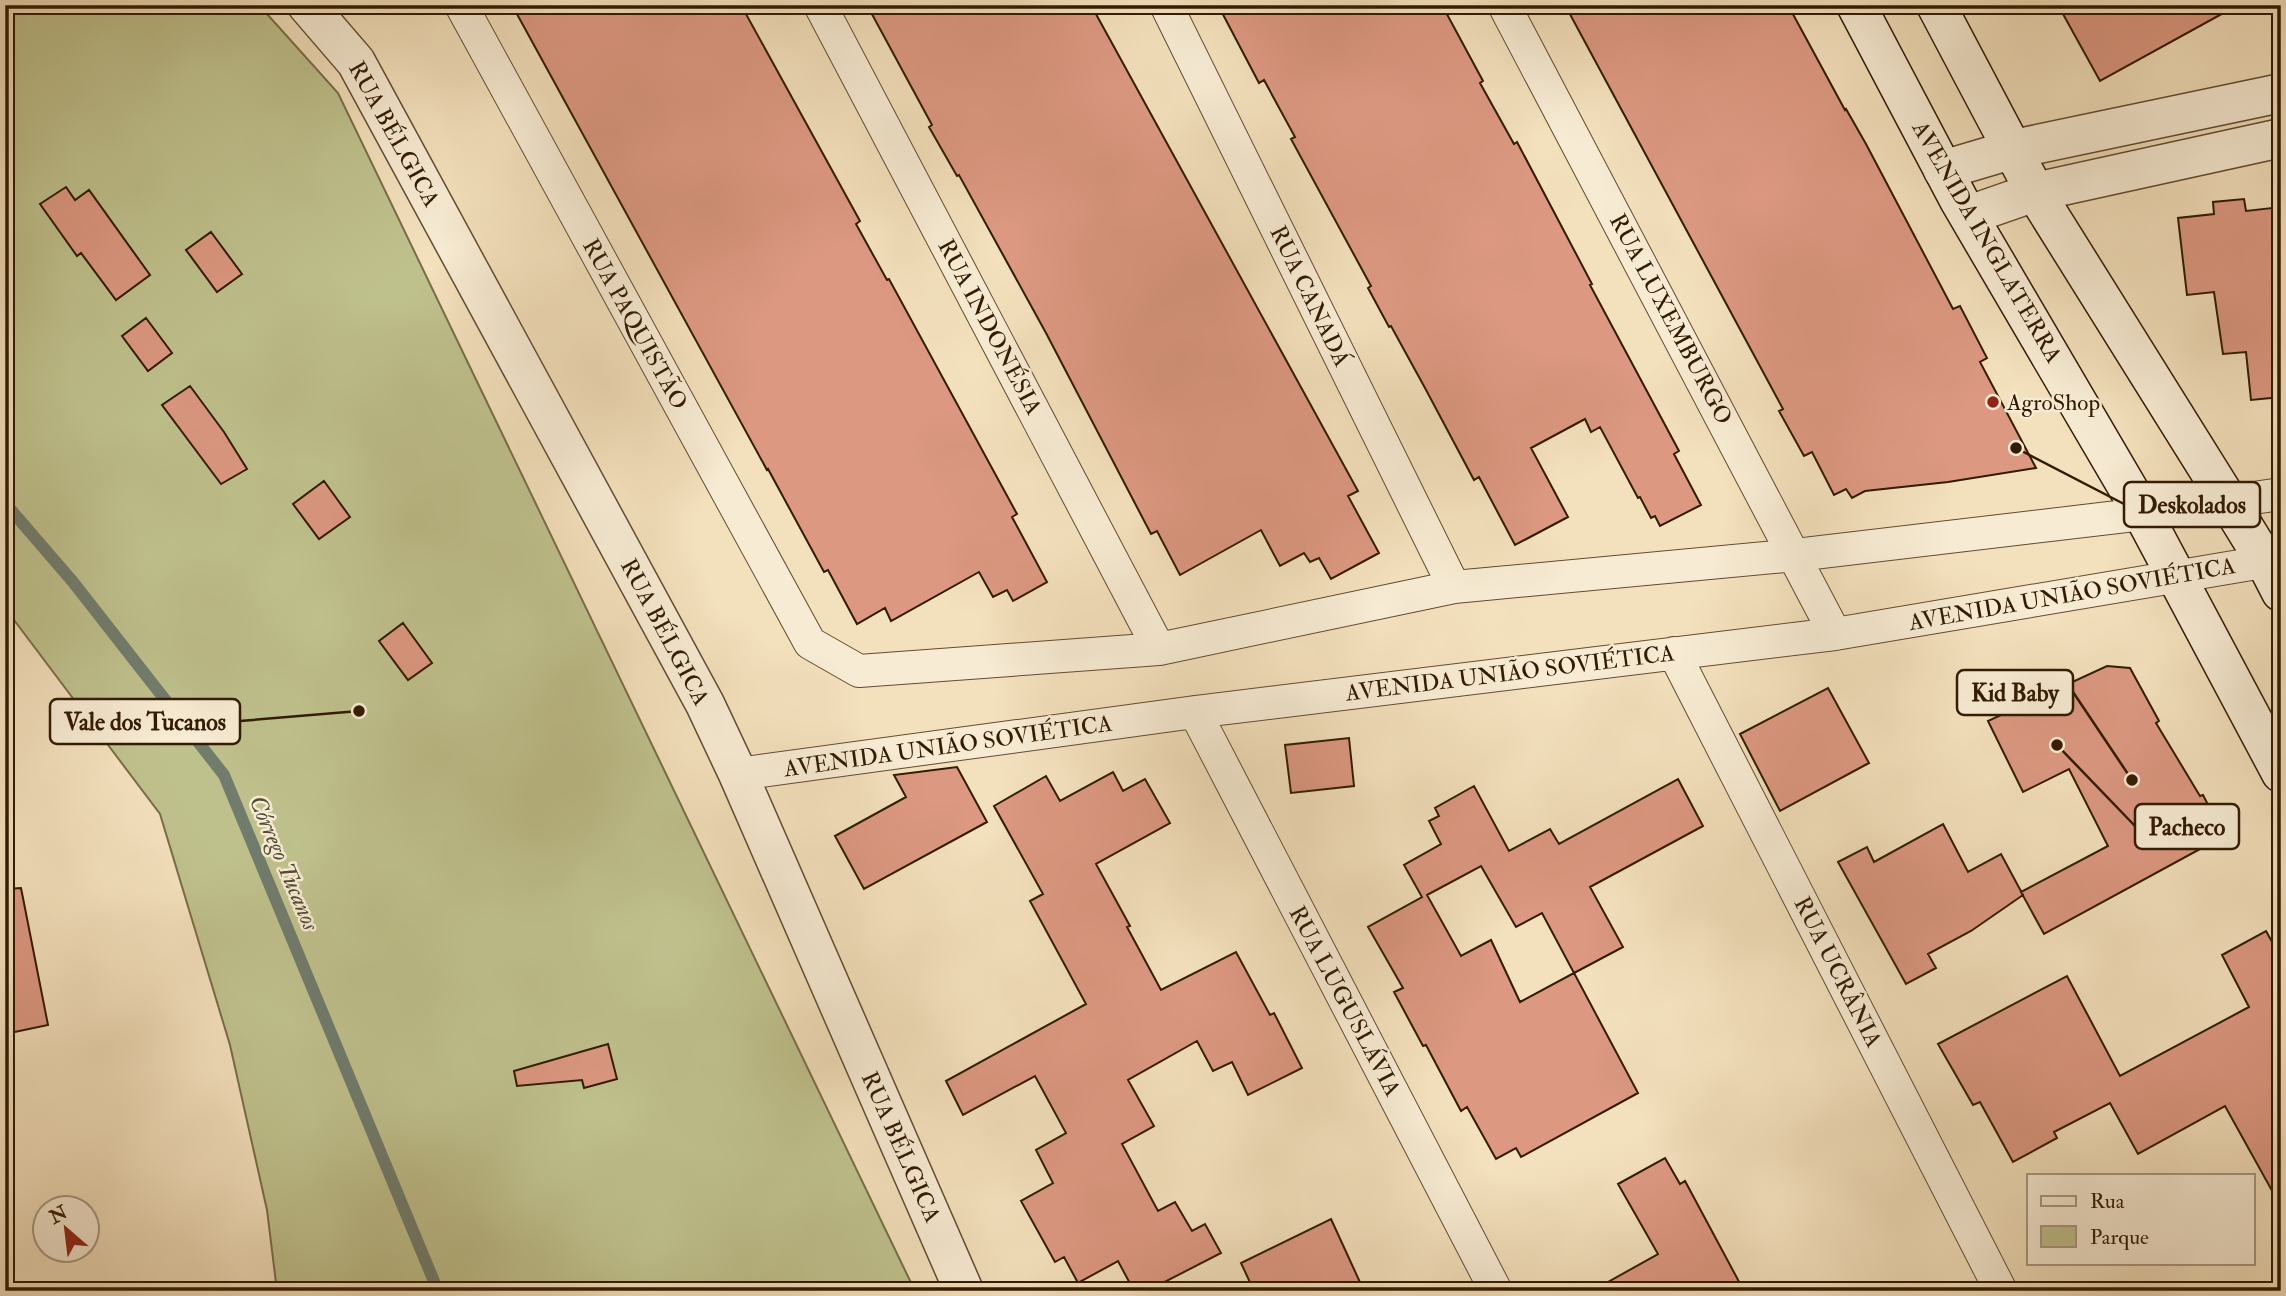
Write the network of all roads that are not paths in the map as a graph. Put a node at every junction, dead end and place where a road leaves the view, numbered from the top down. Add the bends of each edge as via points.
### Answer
1 (307, 5) edge
2 (461, 5) edge
3 (820, 5) edge
4 (1166, 5) edge
5 (1504, 5) edge
6 (1856, 5) edge
7 (1936, 5) edge
8 (2281, 93) edge
9 (2281, 138) edge
10 (2014, 149) junction
11 (1943, 170) junction
12 (2035, 191) junction
13 (1969, 215) junction
14 (2281, 494) edge
15 (2228, 501) junction
16 (2143, 514) junction
17 (1796, 555) junction
18 (2276, 571) edge
19 (2176, 576) junction
20 (1454, 587) junction
21 (1835, 634) junction
22 (1159, 649) junction
23 (1674, 653) junction
24 (1195, 712) junction
25 (2281, 773) edge
26 (738, 775) junction
27 (964, 1291) edge
28 (1496, 1291) edge
29 (2001, 1291) edge

1 - 26 street, RUA BÉLGICA via 356,62 698,692
2 - 22 street, RUA PAQUISTÃO via 810,643 859,671
3 - 22 street, RUA INDONÉSIA
4 - 20 street, RUA CANADÁ
5 - 17 street, RUA LUXEMBURGO
6 - 11 street, AVENIDA INGLATERRA
7 - 10 street
8 - 10 street
9 - 12 street
10 - 11 street
10 - 12 street
11 - 13 street, AVENIDA INGLATERRA
12 - 13 street
12 - 15 street
13 - 16 street, AVENIDA INGLATERRA
14 - 15 street
15 - 16 street
15 - 18 street
16 - 17 street
16 - 19 street, AVENIDA INGLATERRA
17 - 20 street
17 - 21 street, RUA LUXEMBURGO
18 - 19 street, AVENIDA UNIÃO SOVIÉTICA
19 - 21 street, AVENIDA UNIÃO SOVIÉTICA
19 - 25 street, AVENIDA INGLATERRA
20 - 22 street
21 - 23 street, AVENIDA UNIÃO SOVIÉTICA
23 - 24 street, AVENIDA UNIÃO SOVIÉTICA
23 - 29 street, RUA UCRÂNIA
24 - 26 street, AVENIDA UNIÃO SOVIÉTICA
24 - 28 street, RUA LUGUSLÁVIA
26 - 27 street, RUA BÉLGICA

